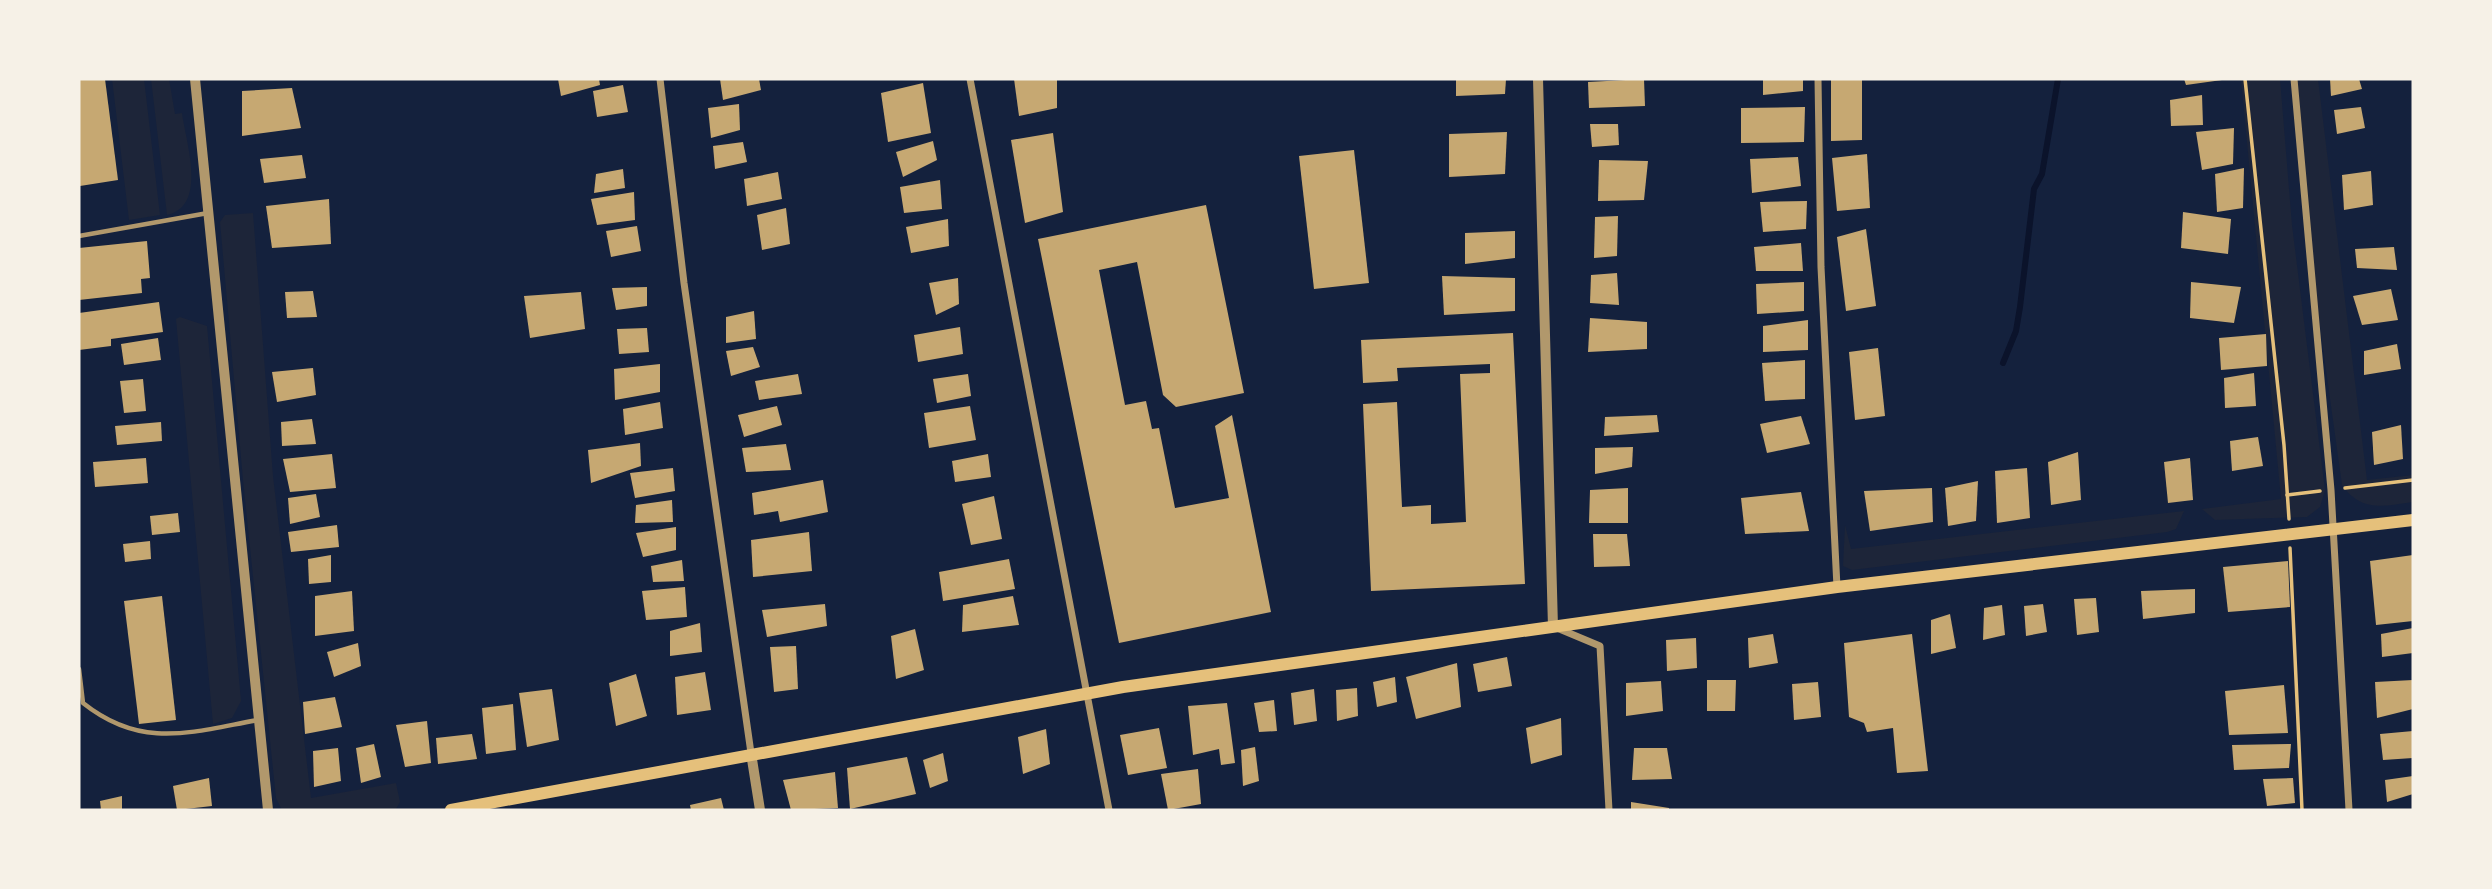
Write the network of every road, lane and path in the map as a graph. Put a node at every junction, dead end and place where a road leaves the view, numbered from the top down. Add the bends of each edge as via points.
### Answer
1 (195, 79) edge
2 (660, 79) edge
3 (971, 79) edge
4 (1538, 79) edge
5 (1818, 79) edge
6 (2245, 79) edge
7 (2294, 79) edge
8 (208, 213) junction
9 (79, 236) edge
10 (2413, 480) edge
11 (2331, 490) junction
12 (2287, 495) junction
13 (2413, 520) edge
14 (2333, 527) junction
15 (2290, 533) junction
16 (1837, 587) junction
17 (1553, 627) junction
18 (79, 669) edge
19 (79, 676) edge
20 (1085, 695) junction
21 (259, 720) junction
22 (751, 753) junction
23 (268, 810) edge
24 (451, 810) edge
25 (760, 810) edge
26 (1109, 810) edge
27 (1609, 810) edge
28 (2302, 810) edge
29 (2348, 810) edge

1 - 8 street
2 - 22 street via 684,283
3 - 20 street
4 - 17 street
5 - 16 street via 1821,267
6 - 12 path
7 - 11 street
8 - 9 lane
8 - 21 street
10 - 11 path
11 - 12 path
11 - 14 street
12 - 15 path
13 - 14 main road
14 - 15 main road
14 - 29 street
15 - 16 main road
15 - 28 path
16 - 17 main road
17 - 20 main road
17 - 27 street via 1600,646
18 - 19 lane
19 - 21 lane via 83,703 142,733 165,736
20 - 22 main road
20 - 26 street
21 - 23 street
22 - 24 main road
22 - 25 street

